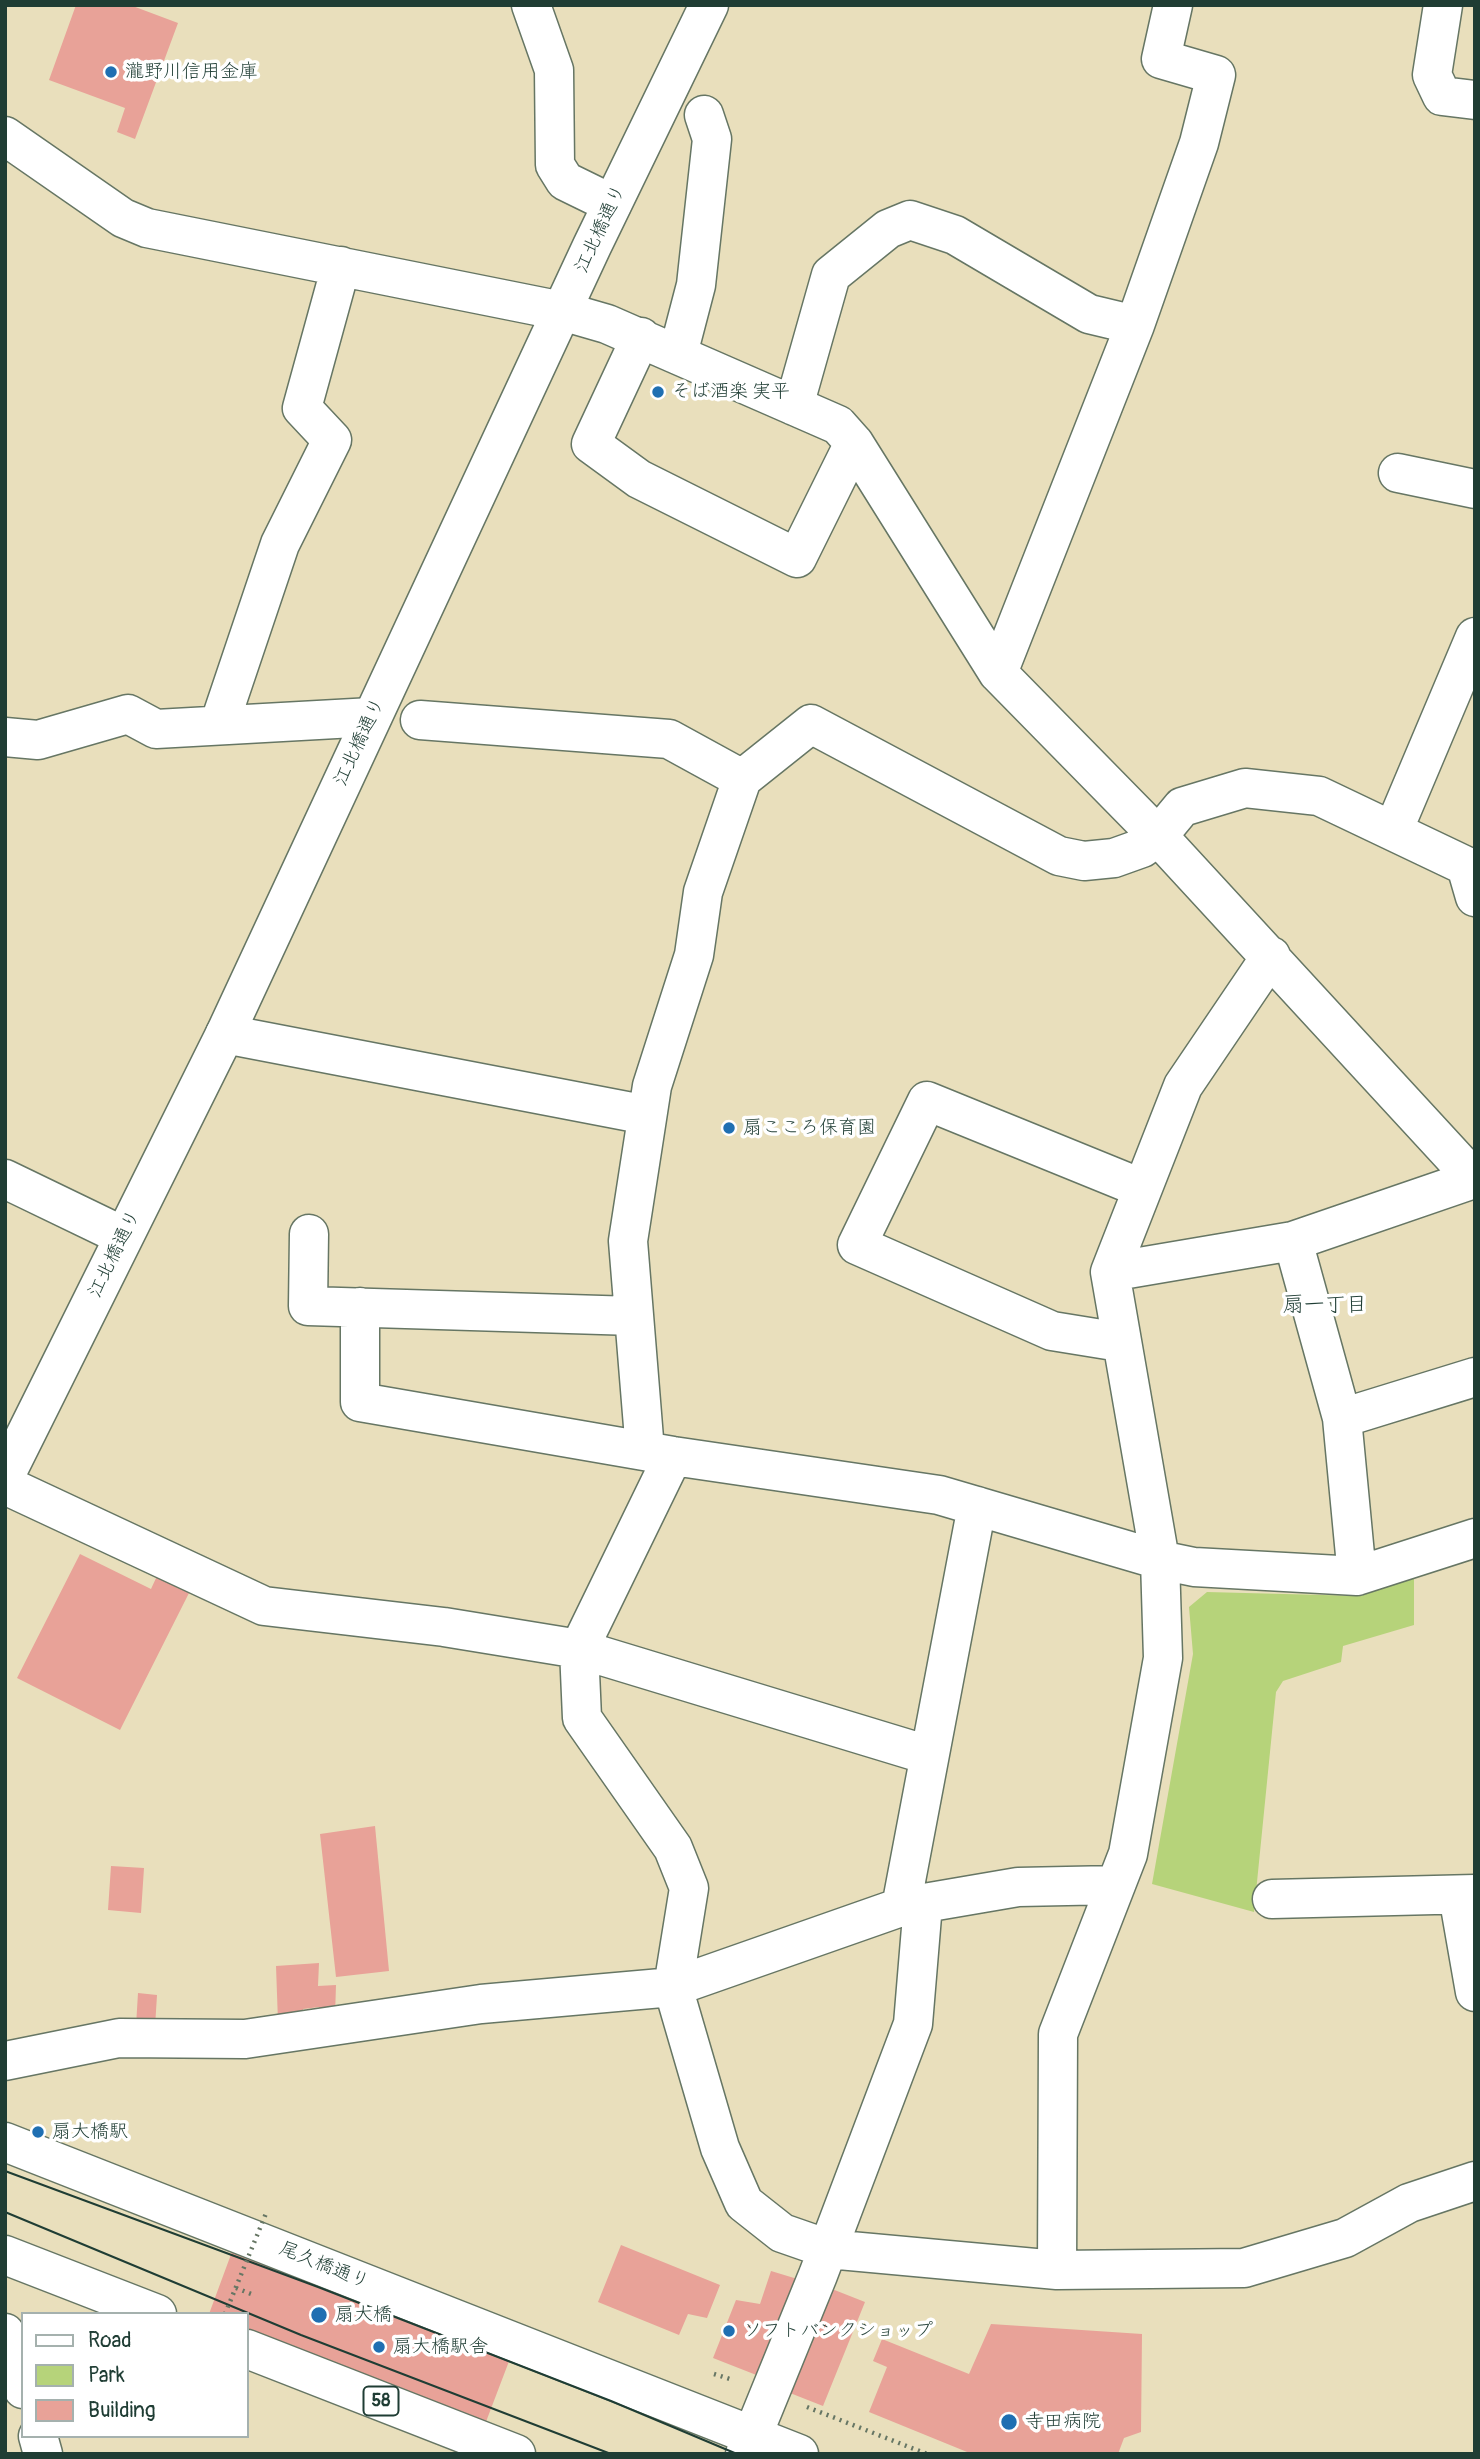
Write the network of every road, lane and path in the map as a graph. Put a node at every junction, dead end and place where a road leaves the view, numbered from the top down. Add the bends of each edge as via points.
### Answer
1 (531, 5) edge
2 (709, 5) edge
3 (1173, 5) edge
4 (1453, 11) edge
5 (1475, 100) edge
6 (704, 115) dead end
7 (5, 136) edge
8 (612, 204) junction
9 (341, 266) junction
10 (562, 311) junction
11 (1135, 325) junction
12 (641, 337) junction
13 (678, 354) junction
14 (794, 406) junction
15 (855, 443) junction
16 (1398, 473) dead end
17 (1475, 489) edge
18 (1475, 637) edge
19 (998, 673) junction
20 (372, 717) junction
21 (421, 720) dead end
22 (219, 724) junction
23 (5, 737) edge
24 (742, 779) junction
25 (1393, 831) junction
26 (1158, 836) junction
27 (1472, 874) edge
28 (1271, 956) junction
29 (225, 1034) junction
30 (647, 1115) junction
31 (5, 1180) edge
32 (1475, 1180) edge
33 (1141, 1188) junction
34 (309, 1234) dead end
35 (123, 1236) junction
36 (1293, 1241) junction
37 (1110, 1272) junction
38 (360, 1307) junction
39 (634, 1316) junction
40 (1120, 1342) junction
41 (1475, 1377) edge
42 (1342, 1418) junction
43 (659, 1454) junction
44 (5, 1476) edge
45 (5, 1485) edge
46 (977, 1506) junction
47 (1475, 1538) edge
48 (1160, 1560) junction
49 (1357, 1576) junction
50 (579, 1648) junction
51 (928, 1755) junction
52 (1116, 1885) junction
53 (1467, 1894) edge
54 (1272, 1899) dead end
55 (912, 1905) junction
56 (673, 1987) junction
57 (1475, 1992) edge
58 (5, 2061) edge
59 (5, 2142) edge
60 (1475, 2181) edge
61 (267, 2211) dead end
62 (828, 2249) junction
63 (6, 2260) edge
64 (1057, 2270) junction
65 (236, 2288) junction
66 (254, 2295) dead end
67 (151, 2312) edge
68 (226, 2312) edge
69 (5, 2333) edge
70 (248, 2349) edge
71 (21, 2383) edge
72 (799, 2404) dead end
73 (750, 2445) edge
74 (516, 2454) edge
75 (799, 2454) edge
76 (927, 2454) edge

1 - 8 street via 554,71 555,165 565,181
2 - 8 street, 江北橋通り
3 - 11 street via 1161,59 1216,75 1199,143
4 - 5 street via 1432,75 1442,96
6 - 13 street via 712,139 696,285
7 - 9 street via 123,218 147,228
8 - 10 street, 江北橋通り
9 - 10 street
9 - 22 street via 302,408 332,440 280,544
10 - 12 street
10 - 20 street, 江北橋通り
11 - 14 street via 1089,314 956,235 910,220 888,229 831,275
11 - 19 street
12 - 13 street
12 - 15 street via 591,444 639,479 797,558
13 - 14 street
14 - 15 street via 838,425
15 - 19 street
16 - 17 street
18 - 25 street
19 - 26 street
20 - 22 street
20 - 29 street, 江北橋通り
21 - 24 street via 669,739
22 - 23 street via 156,729 128,714 38,740
24 - 26 street via 811,724 1059,856 1084,861 1114,858 1142,848
24 - 30 street via 703,892 694,955
25 - 26 street via 1319,796 1245,788 1182,807
25 - 27 street
26 - 28 street
28 - 32 street
28 - 33 street via 1183,1086
29 - 30 street
29 - 35 street, 江北橋通り
30 - 39 street via 628,1241
31 - 35 street
32 - 36 street
33 - 37 street
33 - 40 street via 927,1101 858,1245 1052,1331
34 - 38 street via 308,1306
35 - 44 street, 江北橋通り
36 - 37 street
36 - 42 street
37 - 40 street
38 - 39 street
38 - 43 street via 360,1402
39 - 43 street
40 - 48 street
41 - 42 street
42 - 49 street
43 - 46 street via 939,1495
43 - 50 street
45 - 50 street via 264,1606
46 - 48 street
46 - 51 street
47 - 49 street
48 - 49 street via 1194,1567
48 - 52 street via 1163,1658 1128,1854
50 - 51 street
50 - 56 street via 582,1718 673,1848 688,1888
51 - 55 street
52 - 55 street via 1018,1887
52 - 64 street via 1058,2034
53 - 54 street
53 - 57 street
55 - 56 street
55 - 62 street via 913,2024
56 - 58 street via 481,2004 245,2039 119,2038
56 - 62 street via 720,2148 744,2203 782,2233
59 - 73 street, 尾久橋通り
60 - 64 street via 1409,2203 1345,2238 1244,2268
61 - 65 path, bridge
62 - 64 street
62 - 73 street
63 - 67 street
65 - 66 path
65 - 68 path, bridge
69 - 71 street
70 - 74 street, 58
72 - 76 path
73 - 75 street, 尾久橋通り

